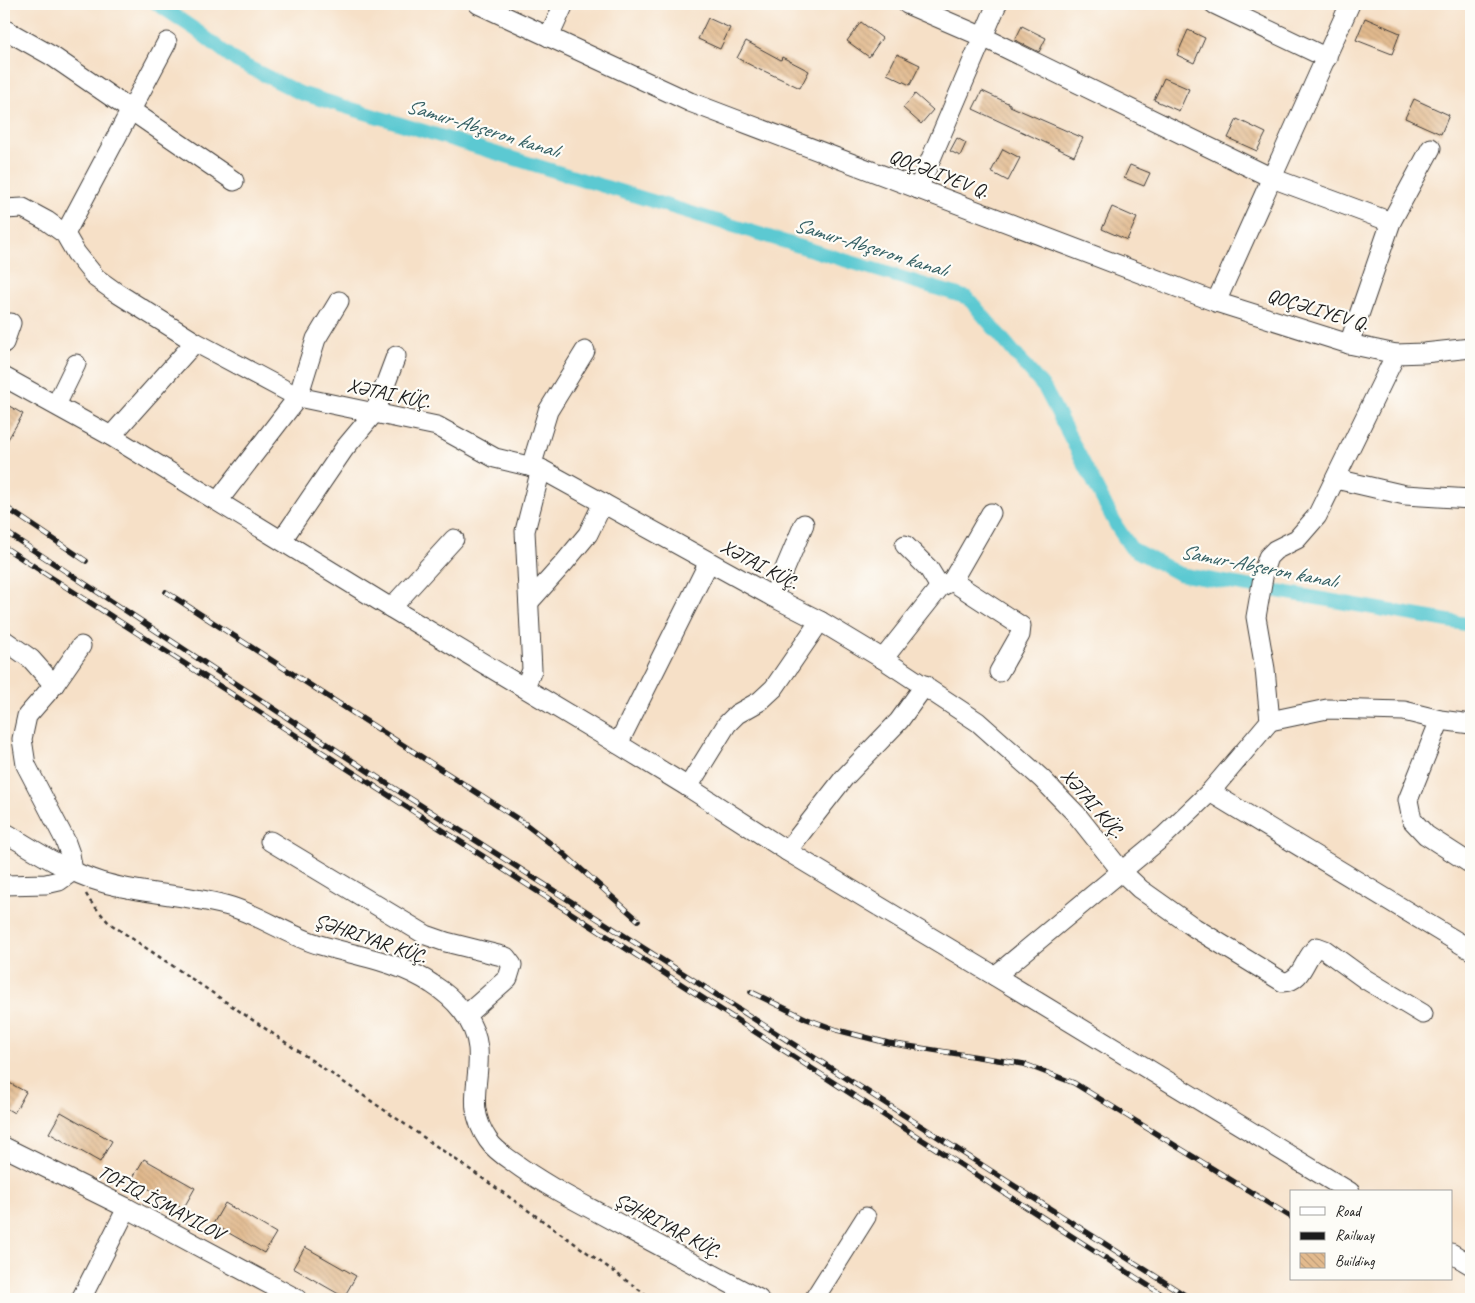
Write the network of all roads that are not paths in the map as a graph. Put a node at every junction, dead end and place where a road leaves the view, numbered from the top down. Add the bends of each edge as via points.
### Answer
1 (478, 4) edge
2 (564, 4) edge
3 (907, 4) edge
4 (997, 4) edge
5 (1214, 4) edge
6 (1350, 4) edge
7 (4, 29) edge
8 (549, 37) junction
9 (983, 37) junction
10 (167, 42) dead end
11 (1327, 58) junction
12 (131, 111) junction
13 (1431, 148) dead end
14 (1272, 178) junction
15 (234, 180) dead end
16 (918, 189) junction
17 (4, 209) edge
18 (1391, 222) junction
19 (65, 234) junction
20 (339, 301) dead end
21 (1216, 302) junction
22 (11, 323) dead end
23 (195, 342) junction
24 (4, 343) edge
25 (1349, 344) junction
26 (1469, 346) edge
27 (585, 351) dead end
28 (1396, 354) junction
29 (396, 356) dead end
30 (76, 364) dead end
31 (4, 377) edge
32 (298, 396) junction
33 (56, 405) junction
34 (375, 412) junction
35 (111, 436) junction
36 (536, 468) junction
37 (1336, 479) junction
38 (1471, 499) edge
39 (218, 501) junction
40 (603, 503) junction
41 (991, 513) dead end
42 (804, 524) dead end
43 (282, 540) junction
44 (454, 540) dead end
45 (905, 545) dead end
46 (709, 562) junction
47 (946, 584) junction
48 (773, 597) junction
49 (529, 602) junction
50 (391, 608) junction
51 (820, 621) junction
52 (4, 640) edge
53 (82, 646) dead end
54 (883, 659) junction
55 (999, 672) dead end
56 (54, 685) junction
57 (925, 685) junction
58 (525, 687) junction
59 (1440, 720) junction
60 (1270, 721) junction
61 (1471, 724) edge
62 (618, 744) junction
63 (688, 787) junction
64 (1210, 792) junction
65 (4, 832) edge
66 (270, 841) dead end
67 (787, 851) junction
68 (1471, 864) edge
69 (73, 871) junction
70 (1122, 872) junction
71 (4, 885) edge
72 (1471, 950) edge
73 (995, 976) junction
74 (1423, 1014) dead end
75 (466, 1015) junction
76 (4, 1147) edge
77 (1347, 1190) edge
78 (127, 1208) junction
79 (866, 1217) dead end
80 (1452, 1254) edge
81 (1471, 1265) edge
82 (81, 1299) edge
83 (297, 1299) edge
84 (759, 1299) edge
85 (814, 1299) edge

1 - 8 street, QOÇƏLIYEV Q.
2 - 8 street
3 - 9 street
4 - 9 street
5 - 11 street
6 - 11 street
7 - 12 street via 52,56
8 - 16 street, QOÇƏLIYEV Q. via 690,102
9 - 14 street
9 - 16 street
10 - 12 street
11 - 14 street
12 - 15 street
12 - 19 street
13 - 18 street
14 - 18 street
14 - 21 street
16 - 21 street, QOÇƏLIYEV Q.
17 - 19 street, XƏTAI KÜÇ. via 23,208
18 - 25 street
19 - 23 street, XƏTAI KÜÇ. via 96,278
20 - 32 street via 316,339
21 - 25 street, QOÇƏLIYEV Q.
22 - 24 street
23 - 32 street, XƏTAI KÜÇ.
23 - 35 street
25 - 28 street, QOÇƏLIYEV Q.
26 - 28 street, QOÇƏLIYEV Q.
27 - 36 street via 548,412
28 - 37 street
29 - 34 street
30 - 33 street
31 - 33 street
32 - 34 street, XƏTAI KÜÇ.
32 - 39 street
33 - 35 street
34 - 36 street, XƏTAI KÜÇ. via 437,426 495,458
34 - 43 street via 344,450
35 - 39 street
36 - 40 street, XƏTAI KÜÇ.
36 - 49 street via 525,531
37 - 38 street via 1405,495
37 - 60 street via 1317,516 1297,539 1274,550 1265,566 1256,618
39 - 43 street
40 - 46 street, XƏTAI KÜÇ.
40 - 49 street via 588,534
41 - 47 street
42 - 48 street
43 - 50 street
44 - 50 street
45 - 47 street
46 - 48 street, XƏTAI KÜÇ.
46 - 62 street
47 - 54 street
47 - 55 street via 1021,626 1020,635
48 - 51 street, XƏTAI KÜÇ.
49 - 58 street via 532,670
50 - 58 street
51 - 54 street, XƏTAI KÜÇ.
51 - 63 street via 774,688 727,724
52 - 56 street via 31,659
53 - 56 street
54 - 57 street, XƏTAI KÜÇ.
56 - 69 street via 27,716 22,740 26,765 65,840
57 - 67 street via 899,721 844,778
57 - 70 street, XƏTAI KÜÇ. via 978,722 1042,779 1076,814
58 - 62 street
59 - 60 street via 1404,711 1328,709
59 - 61 street
59 - 68 street via 1408,800 1412,820 1426,836
60 - 64 street
62 - 63 street
63 - 67 street
64 - 70 street
64 - 72 street
65 - 69 street, ŞƏHRIYAR KÜÇ.
66 - 75 street via 426,935 506,957 512,965 508,978
67 - 73 street
69 - 71 street via 58,881 46,884
69 - 75 street, ŞƏHRIYAR KÜÇ. via 123,888 192,898 233,908 317,944 410,971 446,995
70 - 73 street
70 - 74 street, XƏTAI KÜÇ. via 1140,889 1195,928 1284,982 1297,978 1317,947
73 - 77 street
75 - 84 street, ŞƏHRIYAR KÜÇ. via 478,1046 474,1095 476,1114 489,1142 501,1154 537,1179
76 - 78 street
78 - 82 street
78 - 83 street
79 - 85 street
80 - 81 street

